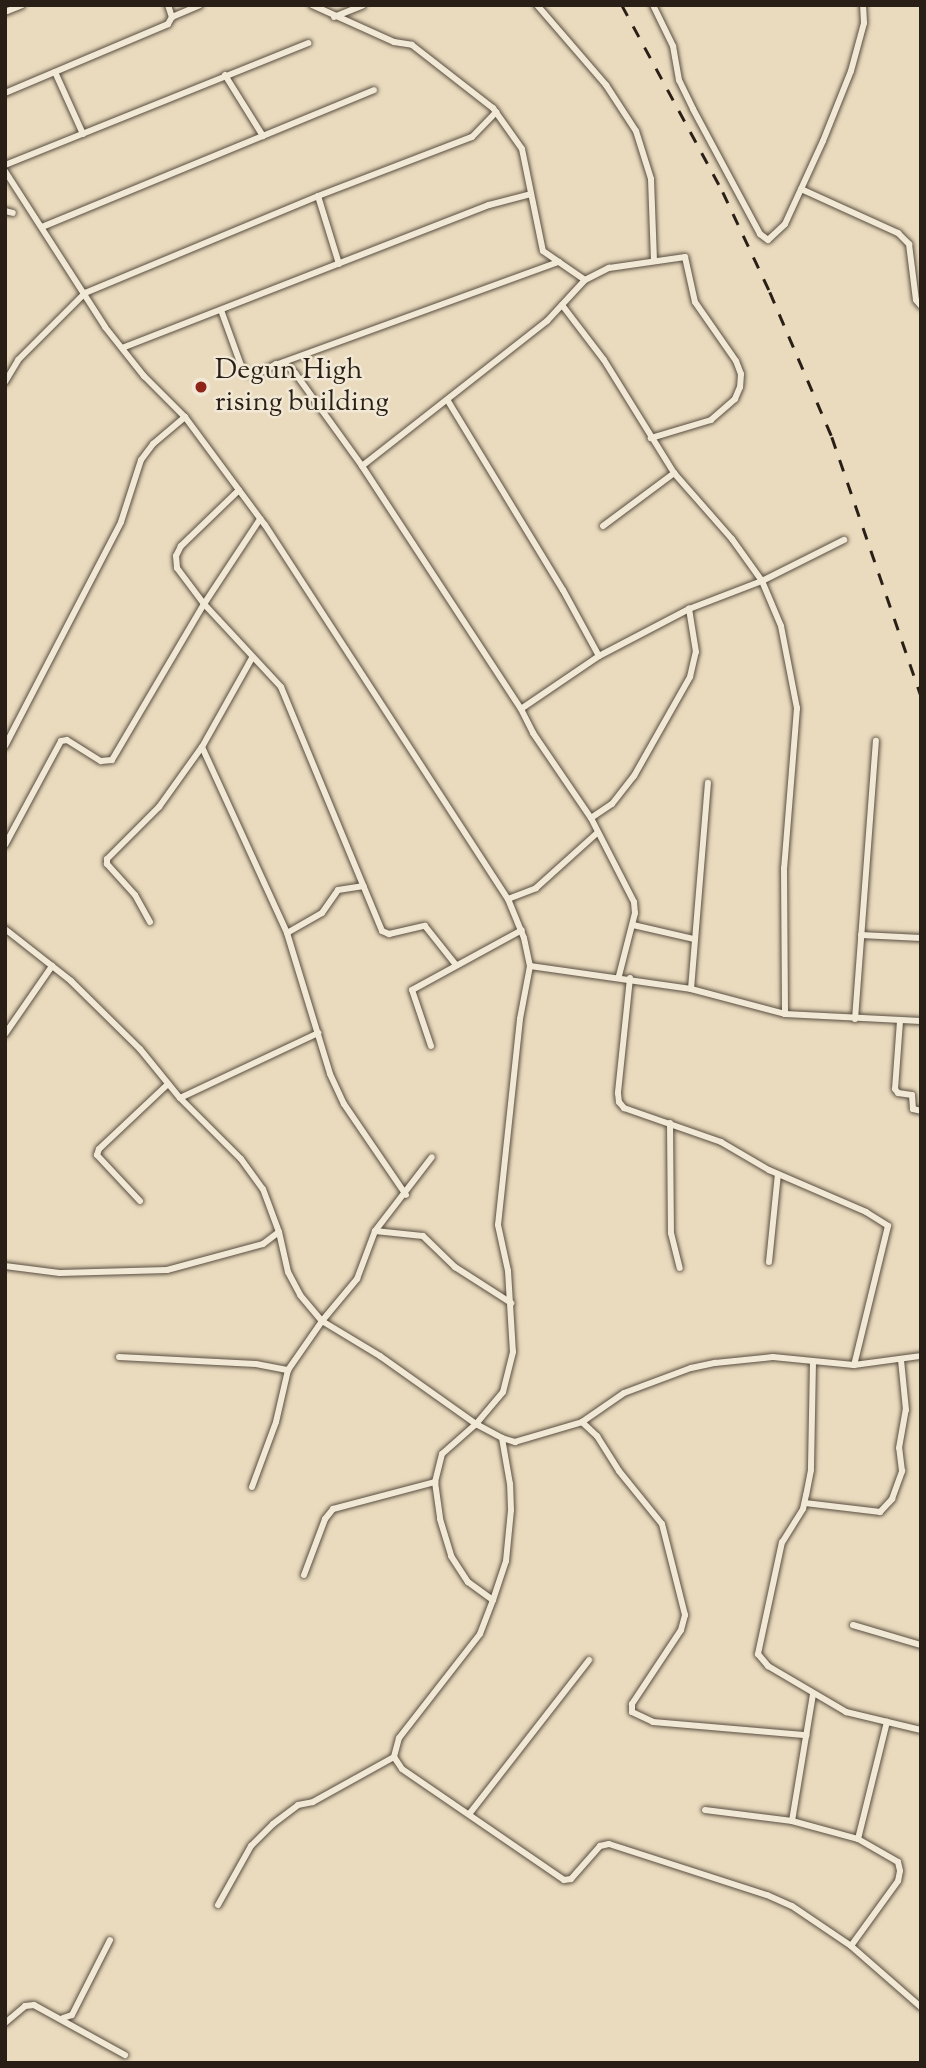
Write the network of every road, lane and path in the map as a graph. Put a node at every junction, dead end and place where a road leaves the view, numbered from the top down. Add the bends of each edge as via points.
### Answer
1 (22, 5) edge
2 (169, 5) edge
3 (200, 5) edge
4 (312, 5) edge
5 (363, 5) edge
6 (537, 5) edge
7 (653, 5) edge
8 (863, 5) edge
9 (5, 12) edge
10 (172, 17) junction
11 (334, 17) junction
12 (308, 43) dead end
13 (55, 72) junction
14 (225, 75) junction
15 (374, 90) dead end
16 (5, 93) edge
17 (496, 112) junction
18 (83, 134) junction
19 (263, 136) junction
20 (5, 166) edge
21 (5, 171) edge
22 (801, 189) junction
23 (531, 194) junction
24 (318, 196) junction
25 (42, 227) junction
26 (654, 261) junction
27 (559, 262) junction
28 (339, 264) junction
29 (585, 280) junction
30 (85, 293) junction
31 (562, 305) junction
32 (921, 306) edge
33 (221, 310) junction
34 (122, 348) junction
35 (276, 364) junction
36 (5, 382) edge
37 (448, 401) junction
38 (186, 417) junction
39 (651, 438) junction
40 (362, 466) junction
41 (674, 473) junction
42 (239, 490) junction
43 (260, 519) junction
44 (603, 526) dead end
45 (844, 540) dead end
46 (762, 581) junction
47 (204, 604) junction
48 (689, 609) junction
49 (599, 656) junction
50 (252, 658) junction
51 (521, 709) junction
52 (876, 741) dead end
53 (5, 746) edge
54 (202, 747) junction
55 (708, 783) dead end
56 (591, 818) junction
57 (597, 833) junction
58 (5, 845) edge
59 (364, 886) junction
60 (508, 899) junction
61 (150, 922) dead end
62 (633, 925) junction
63 (5, 929) edge
64 (522, 930) junction
65 (287, 933) junction
66 (861, 935) junction
67 (921, 938) edge
68 (694, 939) junction
69 (456, 965) junction
70 (530, 965) junction
71 (52, 966) junction
72 (620, 976) junction
73 (630, 978) junction
74 (691, 989) junction
75 (785, 1014) junction
76 (855, 1020) junction
77 (900, 1021) junction
78 (921, 1021) edge
79 (318, 1033) junction
80 (5, 1034) edge
81 (431, 1046) dead end
82 (168, 1084) junction
83 (180, 1098) junction
84 (921, 1111) edge
85 (670, 1123) junction
86 (432, 1157) dead end
87 (778, 1174) junction
88 (405, 1195) junction
89 (140, 1201) dead end
90 (375, 1231) junction
91 (279, 1232) junction
92 (769, 1262) dead end
93 (5, 1266) edge
94 (680, 1268) dead end
95 (511, 1303) junction
96 (322, 1321) junction
97 (921, 1356) edge
98 (118, 1357) dead end
99 (901, 1360) junction
100 (813, 1362) junction
101 (855, 1366) junction
102 (288, 1370) junction
103 (582, 1422) junction
104 (476, 1424) junction
105 (502, 1438) junction
106 (435, 1482) junction
107 (252, 1487) dead end
108 (805, 1503) junction
109 (304, 1575) dead end
110 (493, 1600) junction
111 (853, 1625) dead end
112 (921, 1645) edge
113 (589, 1660) dead end
114 (813, 1694) junction
115 (887, 1722) junction
116 (921, 1730) edge
117 (806, 1735) junction
118 (394, 1757) junction
119 (705, 1810) dead end
120 (470, 1813) junction
121 (792, 1821) junction
122 (858, 1839) junction
123 (218, 1905) dead end
124 (110, 1940) dead end
125 (851, 1946) junction
126 (921, 2007) edge
127 (63, 2018) junction
128 (5, 2023) edge
129 (125, 2055) dead end

1 - 9 street
2 - 10 street
3 - 10 street
4 - 11 street
5 - 11 street
6 - 26 street via 606,85 636,131 651,179
7 - 22 street via 673,46 679,80 763,240 785,224
8 - 22 street via 864,23 851,71
10 - 13 street via 168,24
11 - 17 street via 412,45
12 - 14 street
13 - 16 street
13 - 18 street
14 - 18 street
14 - 19 street
15 - 19 street
17 - 23 street via 522,149
17 - 24 street via 472,137
18 - 20 street
19 - 25 street
21 - 25 street
22 - 32 street via 898,233 911,251 916,300
23 - 27 street via 543,251
23 - 28 street via 489,205
24 - 28 street
24 - 30 street
25 - 30 street
26 - 29 street via 609,268
26 - 39 street via 685,257 695,302 741,373 736,399 711,420
27 - 29 street
27 - 35 street
28 - 33 street
29 - 31 street
30 - 34 street
30 - 36 street via 18,360
31 - 37 street
31 - 39 street via 604,360
33 - 34 street
33 - 35 street via 242,368 258,374
34 - 38 street
35 - 40 street via 295,373
37 - 40 street
37 - 49 street
38 - 42 street
38 - 53 street via 141,460 121,522
39 - 41 street
40 - 51 street
41 - 44 street
41 - 46 street
42 - 43 street
42 - 47 street via 176,556 177,568
43 - 47 street
43 - 60 street
45 - 46 street
46 - 48 street
46 - 75 street via 781,626 797,708 784,868
47 - 50 street
47 - 58 street via 112,760 101,761 67,740 61,741
48 - 49 street
48 - 56 street via 696,652 690,677 634,776 612,804
49 - 51 street
50 - 54 street
50 - 59 street via 281,687
51 - 56 street
52 - 66 street
54 - 61 street via 159,807 107,859
54 - 65 street
55 - 68 street
56 - 57 street
57 - 60 street via 536,888
57 - 62 street via 634,902
59 - 65 street via 338,890 322,912
59 - 69 street via 382,931 389,934 425,926
60 - 64 street
62 - 68 street
62 - 72 street
63 - 71 street
64 - 69 street
64 - 70 street
65 - 79 street
66 - 67 street
66 - 76 street
68 - 74 street
69 - 81 street via 412,990
70 - 72 street
70 - 95 street via 498,1225
71 - 80 street
71 - 82 street via 139,1049
72 - 73 street
73 - 74 street
73 - 85 street via 619,1102 624,1108
74 - 75 street
75 - 76 street
76 - 77 street
77 - 78 street
77 - 84 street via 896,1091 912,1095 912,1109
79 - 83 street
79 - 88 street via 344,1104
82 - 83 street
82 - 89 street via 97,1155
83 - 91 street via 241,1159 262,1189
85 - 87 street via 721,1142
85 - 94 street via 671,1233
86 - 88 street
87 - 92 street
87 - 101 street via 888,1226
88 - 90 street
90 - 95 street via 423,1236 455,1267
90 - 96 street via 357,1279
91 - 93 street via 262,1244 167,1270 60,1273
91 - 96 street via 288,1272
95 - 104 street via 513,1352 507,1383
96 - 102 street
96 - 104 street
97 - 99 street
98 - 102 street
99 - 101 street
99 - 108 street via 906,1410 899,1448 902,1471 892,1499 880,1512
100 - 101 street
100 - 103 street via 774,1357 691,1368 624,1393
100 - 108 street via 811,1470
102 - 107 street via 276,1422
103 - 105 street via 515,1442
103 - 117 street via 662,1524 685,1615 681,1630 632,1704 632,1712 653,1722
104 - 105 street
104 - 106 street via 442,1454
105 - 110 street via 511,1510 506,1561
106 - 109 street via 333,1509
106 - 110 street via 451,1556 468,1583
108 - 114 street via 782,1542 758,1654 768,1666
110 - 118 street via 480,1634 399,1738
111 - 112 street
113 - 120 street
114 - 115 street via 846,1712
114 - 117 street
115 - 116 street
115 - 122 street
117 - 121 street
118 - 120 street via 402,1769
118 - 123 street via 313,1802 298,1805 273,1824 251,1846
119 - 121 street
120 - 125 street via 564,1880 571,1879 600,1846 609,1844 767,1895 792,1906
121 - 122 street
122 - 125 street via 898,1862 900,1871 898,1881
124 - 127 street via 72,2015
125 - 126 street
127 - 128 street via 29,2004
127 - 129 street

